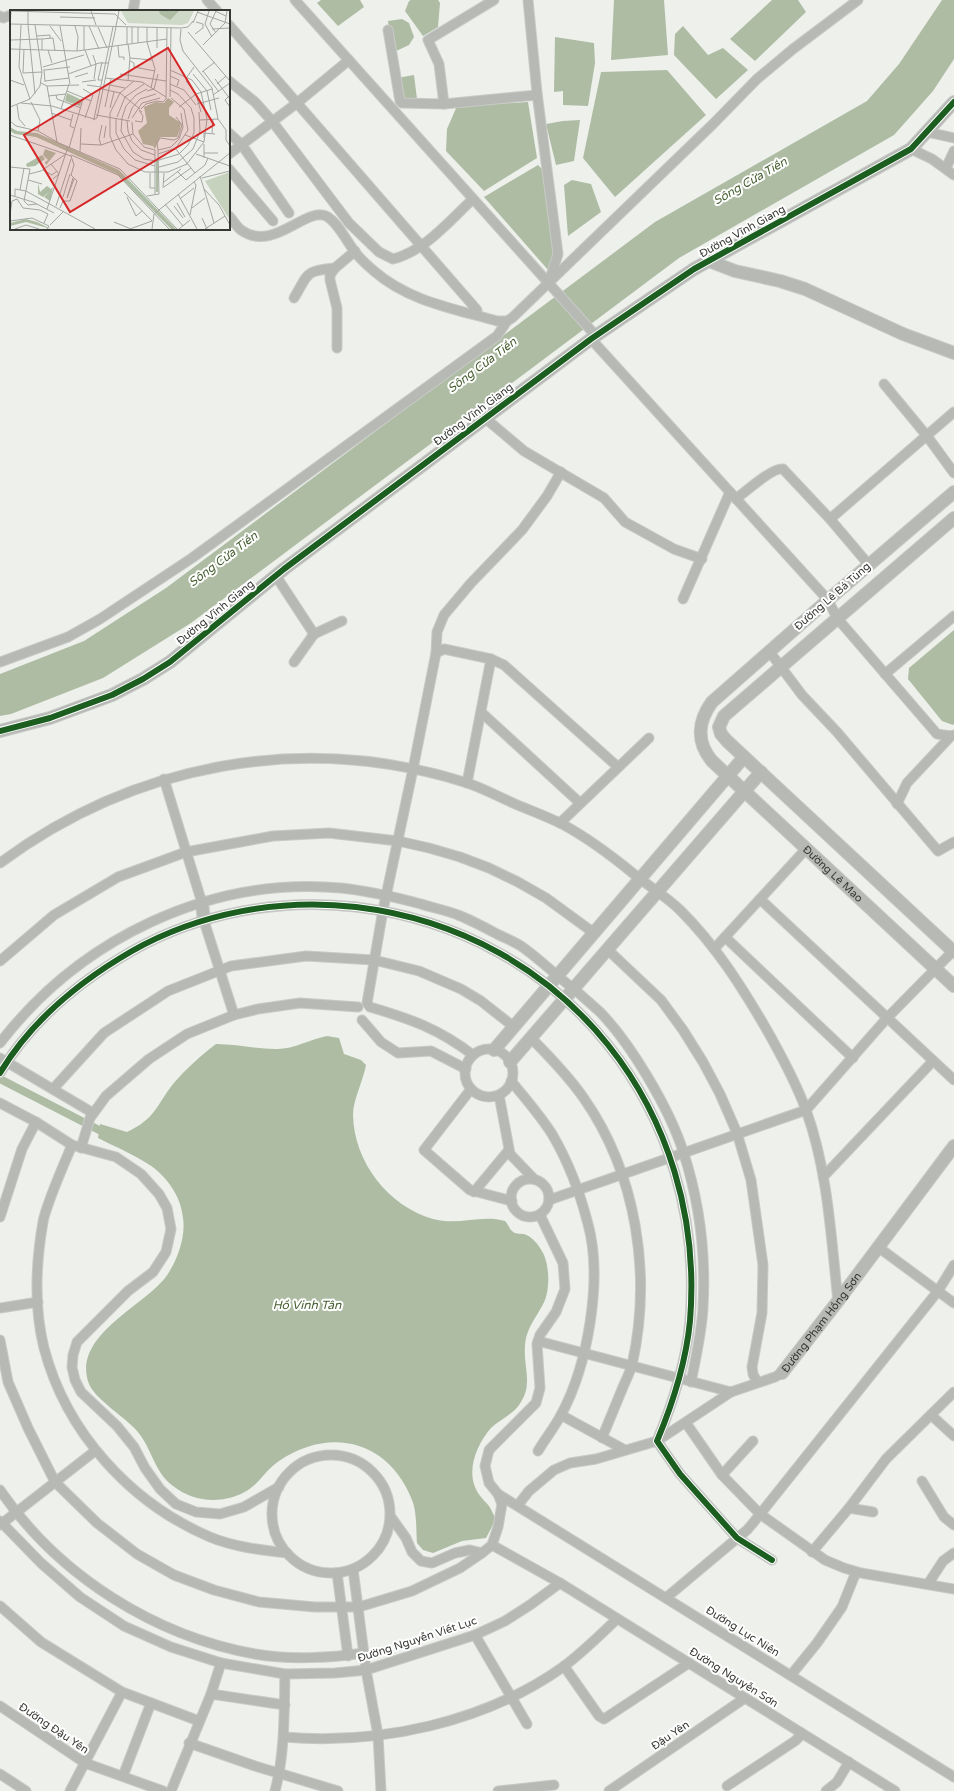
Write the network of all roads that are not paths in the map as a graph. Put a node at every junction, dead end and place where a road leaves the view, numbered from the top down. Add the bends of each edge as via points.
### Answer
1 (134, 0) edge
2 (207, 0) edge
3 (295, 0) edge
4 (494, 0) edge
5 (528, 0) edge
6 (858, 0) edge
7 (133, 10) edge
8 (216, 10) edge
9 (10, 15) edge
10 (0, 16) edge
11 (230, 26) edge
12 (388, 30) dead end
13 (349, 60) junction
14 (230, 81) edge
15 (537, 95) junction
16 (954, 102) edge
17 (297, 103) junction
18 (444, 104) junction
19 (272, 121) junction
20 (926, 132) junction
21 (230, 134) edge
22 (954, 138) edge
23 (242, 145) junction
24 (910, 149) junction
25 (954, 151) edge
26 (230, 153) edge
27 (946, 168) junction
28 (230, 170) edge
29 (954, 175) edge
30 (473, 199) junction
31 (289, 213) dead end
32 (230, 217) edge
33 (273, 221) dead end
34 (421, 246) junction
35 (354, 251) junction
36 (709, 261) junction
37 (335, 268) junction
38 (551, 286) junction
39 (294, 298) dead end
40 (477, 310) dead end
41 (507, 321) junction
42 (591, 334) junction
43 (338, 348) dead end
44 (954, 353) edge
45 (884, 384) dead end
46 (954, 412) edge
47 (485, 418) junction
48 (927, 436) junction
49 (561, 472) junction
50 (954, 473) edge
51 (954, 492) edge
52 (733, 496) junction
53 (954, 518) edge
54 (830, 519) junction
55 (702, 559) junction
56 (869, 565) junction
57 (276, 576) junction
58 (683, 599) dead end
59 (828, 600) junction
60 (954, 616) edge
61 (837, 618) junction
62 (342, 621) dead end
63 (314, 634) junction
64 (769, 651) junction
65 (436, 653) junction
66 (492, 659) junction
67 (0, 662) edge
68 (294, 662) dead end
69 (781, 667) junction
70 (885, 674) junction
71 (481, 712) junction
72 (0, 731) edge
73 (952, 736) edge
74 (648, 738) dead end
75 (744, 757) junction
76 (712, 761) joint
77 (618, 767) junction
78 (413, 769) junction
79 (761, 772) junction
80 (728, 776) junction
81 (164, 779) junction
82 (467, 783) junction
83 (744, 791) junction
84 (580, 803) junction
85 (897, 804) junction
86 (560, 824) junction
87 (398, 842) junction
88 (954, 842) edge
89 (806, 848) junction
90 (186, 852) junction
91 (0, 863) edge
92 (640, 879) junction
93 (658, 892) junction
94 (386, 895) junction
95 (760, 899) junction
96 (202, 902) junction
97 (383, 910) junction
98 (204, 921) junction
99 (594, 932) junction
100 (725, 937) junction
101 (714, 949) junction
102 (608, 950) junction
103 (953, 951) edge
104 (374, 960) junction
105 (0, 961) edge
106 (935, 968) junction
107 (219, 971) junction
108 (68, 972) junction
109 (558, 976) junction
110 (80, 986) junction
111 (549, 986) junction
112 (954, 986) edge
113 (574, 989) junction
114 (564, 1000) junction
115 (358, 1007) dead end
116 (234, 1015) junction
117 (887, 1018) junction
118 (362, 1020) dead end
119 (514, 1027) junction
120 (531, 1038) junction
121 (0, 1043) edge
122 (494, 1050) junction
123 (473, 1056) junction
124 (853, 1058) junction
125 (933, 1060) junction
126 (510, 1062) junction
127 (2, 1065) edge
128 (466, 1068) junction
129 (954, 1080) edge
130 (511, 1081) junction
131 (53, 1089) junction
132 (471, 1089) junction
133 (499, 1095) junction
134 (0, 1103) edge
135 (806, 1110) junction
136 (92, 1115) junction
137 (36, 1122) junction
138 (737, 1133) junction
139 (954, 1146) edge
140 (76, 1147) junction
141 (508, 1151) junction
142 (683, 1152) junction
143 (670, 1156) junction
144 (622, 1173) junction
145 (824, 1176) junction
146 (534, 1179) junction
147 (577, 1189) junction
148 (474, 1192) junction
149 (549, 1200) junction
150 (512, 1201) junction
151 (540, 1215) junction
152 (0, 1217) edge
153 (878, 1247) junction
154 (954, 1265) edge
155 (938, 1291) junction
156 (38, 1302) junction
157 (838, 1302) junction
158 (954, 1303) edge
159 (0, 1308) edge
160 (0, 1340) edge
161 (538, 1341) junction
162 (584, 1353) junction
163 (632, 1366) junction
164 (782, 1372) joint
165 (680, 1378) junction
166 (691, 1382) junction
167 (757, 1382) junction
168 (731, 1392) junction
169 (954, 1392) edge
170 (561, 1415) junction
171 (931, 1415) junction
172 (686, 1423) junction
173 (954, 1436) edge
174 (602, 1438) junction
175 (657, 1441) junction
176 (753, 1441) dead end
177 (624, 1450) junction
178 (95, 1451) junction
179 (538, 1451) dead end
180 (722, 1475) junction
181 (922, 1481) dead end
182 (56, 1482) junction
183 (279, 1487) junction
184 (0, 1490) edge
185 (498, 1494) junction
186 (518, 1505) junction
187 (849, 1508) junction
188 (16, 1512) junction
189 (873, 1512) dead end
190 (760, 1514) junction
191 (391, 1517) junction
192 (1, 1523) edge
193 (954, 1525) edge
194 (737, 1538) junction
195 (492, 1544) junction
196 (812, 1552) junction
197 (287, 1553) junction
198 (482, 1553) junction
199 (954, 1553) edge
200 (772, 1560) dead end
201 (353, 1569) junction
202 (856, 1572) junction
203 (337, 1573) junction
204 (560, 1583) junction
205 (928, 1584) junction
206 (954, 1589) edge
207 (667, 1597) junction
208 (0, 1606) edge
209 (342, 1607) junction
210 (359, 1607) junction
211 (617, 1619) junction
212 (475, 1635) junction
213 (204, 1641) junction
214 (364, 1653) junction
215 (198, 1656) junction
216 (348, 1656) junction
217 (221, 1663) junction
218 (689, 1663) junction
219 (564, 1666) junction
220 (366, 1670) junction
221 (285, 1674) junction
222 (791, 1675) junction
223 (122, 1692) junction
224 (211, 1694) junction
225 (511, 1697) junction
226 (745, 1698) junction
227 (151, 1703) junction
228 (285, 1705) junction
229 (0, 1706) edge
230 (199, 1721) junction
231 (527, 1724) dead end
232 (800, 1732) junction
233 (378, 1735) junction
234 (284, 1736) junction
235 (189, 1743) junction
236 (849, 1762) junction
237 (85, 1763) junction
238 (280, 1773) junction
239 (0, 1774) edge
240 (123, 1776) junction
241 (954, 1777) edge
242 (554, 1785) dead end
243 (727, 1786) dead end
244 (26, 1791) edge
245 (70, 1791) edge
246 (163, 1791) edge
247 (171, 1791) edge
248 (275, 1791) edge
249 (338, 1791) edge
250 (381, 1791) edge
251 (498, 1791) edge
252 (609, 1791) edge
253 (826, 1791) edge
254 (895, 1791) edge

1 - 7 street
2 - 8 street
3 - 13 street
4 - 18 street via 428,40 439,64
5 - 15 street
6 - 38 street via 757,79
9 - 10 street via 3,18
11 - 17 street
12 - 18 street via 401,103
13 - 17 street
13 - 30 street
14 - 19 street
15 - 18 street
15 - 38 street via 558,254
16 - 20 street, Đường Vĩnh Giang
17 - 19 street
17 - 34 street
19 - 23 street
19 - 34 street via 349,223 379,252 393,259 406,256
20 - 22 street
20 - 24 street, Đường Vĩnh Giang
21 - 23 street
23 - 26 street
23 - 31 street
24 - 27 street
24 - 36 street, Đường Vĩnh Giang
25 - 27 street
27 - 29 street
28 - 33 street
30 - 34 street
30 - 38 street
32 - 35 street via 241,230 255,236 277,234 316,214 327,216
34 - 40 street
35 - 37 street
35 - 41 street via 378,274 417,297 498,322
36 - 42 street, Đường Vĩnh Giang
36 - 44 street via 805,289 903,334
37 - 39 street via 312,271
37 - 43 street via 330,278 338,308
38 - 41 street
38 - 42 street
41 - 67 street via 497,336 192,558 100,620 75,634
42 - 47 street, Đường Vĩnh Giang
42 - 52 street
45 - 48 street
46 - 48 street
47 - 49 street via 516,445
47 - 57 street, Đường Vĩnh Giang
48 - 50 street
48 - 54 street
49 - 55 street via 604,498 625,522 674,549
49 - 65 street via 522,530 444,615 437,632
51 - 56 street, Đường Lê Bá Tùng
52 - 54 street via 782,468
52 - 55 street
52 - 59 street
53 - 61 street, Đường Lê Bá Tùng
54 - 56 street
55 - 58 street
56 - 59 street, Đường Lê Bá Tùng
57 - 63 street
57 - 72 street, Đường Vĩnh Giang via 170,662 143,680 112,695 50,718
59 - 61 street
59 - 64 street, Đường Lê Bá Tùng
60 - 70 street
61 - 69 street, Đường Lê Bá Tùng
61 - 70 street
62 - 63 street
63 - 68 street
64 - 69 street
64 - 76 street, Đường Lê Bá Tùng via 712,702 703,716 700,729 703,748
65 - 66 street via 444,649
65 - 78 street
66 - 71 street
66 - 77 street via 510,670
69 - 75 street, Đường Lê Bá Tùng via 724,716 719,727 721,734
69 - 85 street via 802,695
70 - 73 street via 937,734
71 - 82 street
71 - 84 street
73 - 85 street via 907,783
74 - 77 street
75 - 79 street
75 - 80 street
76 - 80 street, Đường Lê Mao
77 - 84 street
78 - 81 street via 364,761 299,758 213,767
78 - 82 street
78 - 87 street
79 - 83 street
79 - 103 street
80 - 83 street, Đường Lê Mao
80 - 92 street
81 - 90 street
81 - 91 street via 116,796 70,818
82 - 86 street
83 - 89 street, Đường Lê Mao
83 - 93 street
84 - 86 street
85 - 88 street via 938,851
86 - 92 street via 611,856
87 - 90 street via 329,833 273,836
87 - 94 street
87 - 99 street via 429,848 490,868 546,898
89 - 95 street
89 - 106 street, Đường Lê Mao
90 - 96 street
90 - 105 street via 118,877 54,915
92 - 93 street
92 - 99 street
93 - 101 street via 682,912
93 - 102 street
94 - 96 street via 340,888 294,887 247,892
94 - 97 street
94 - 109 street via 457,914 519,945
95 - 100 street
95 - 117 street
96 - 98 street
96 - 108 street via 121,936
97 - 98 street via 335,904 287,905 239,912
97 - 104 street
97 - 111 street via 455,931 522,966
98 - 107 street
98 - 110 street via 148,942 106,966
99 - 109 street
100 - 101 street
100 - 124 street
101 - 135 street via 734,975 782,1057
102 - 113 street
102 - 138 street via 661,1000 683,1030 720,1094
103 - 106 street
104 - 107 street via 306,956 231,966
104 - 119 street via 440,979 480,1001
104 - 123 street via 367,1001 369,1006 433,1029 453,1040
106 - 112 street, Đường Lê Mao
106 - 117 street
107 - 116 street
107 - 131 street via 168,991 104,1033
108 - 110 street
108 - 121 street via 29,1008
109 - 111 street
109 - 113 street
110 - 127 street via 67,995 33,1029
111 - 114 street
111 - 119 street
113 - 114 street
113 - 142 street via 601,1014 624,1042 654,1088
114 - 120 street
114 - 143 street via 601,1036 629,1073 652,1113
115 - 116 street via 300,1004
116 - 136 street via 187,1034 149,1059 106,1096
117 - 124 street
117 - 125 street
118 - 128 street via 381,1042 398,1053 431,1051
119 - 122 street
120 - 126 street
120 - 144 street via 561,1068 584,1098 604,1132
122 - 123 street via 479,1051
122 - 126 street via 506,1056
123 - 128 street
124 - 135 street
125 - 129 street
125 - 145 street
126 - 130 street
127 - 131 street
128 - 132 street via 465,1076
130 - 133 street
130 - 147 street via 551,1133
131 - 136 street
132 - 133 street via 485,1097
132 - 148 street via 424,1150
133 - 141 street
134 - 137 street
135 - 138 street
135 - 145 street
136 - 140 street via 85,1138
137 - 140 street
137 - 152 street via 22,1149
138 - 142 street
138 - 167 street via 751,1180 763,1265 762,1313 752,1367 752,1374
139 - 153 street, Đường Phạm Hồng Sơn
140 - 156 street via 59,1174 43,1220 37,1275
140 - 183 street via 116,1157 141,1174 167,1208 171,1229 166,1252 153,1272 128,1291 78,1342 72,1367 80,1392 117,1426 134,1446 160,1489 176,1504 196,1512 220,1514 244,1507
141 - 146 street
141 - 148 street
142 - 143 street
142 - 166 street via 696,1202 702,1246 703,1307
143 - 144 street
143 - 165 street via 685,1211 692,1267 690,1323
144 - 147 street
144 - 163 street via 641,1258 640,1310
145 - 157 street
146 - 149 street via 546,1187
146 - 150 street via 517,1184 512,1192
147 - 149 street
147 - 162 street via 589,1225 593,1258 590,1325
148 - 150 street
149 - 151 street
150 - 151 street via 515,1210 522,1215
151 - 161 street via 563,1263 565,1289 556,1312
153 - 155 street
153 - 157 street, Đường Phạm Hồng Sơn
154 - 155 street
155 - 158 street
155 - 190 street
156 - 159 street
156 - 178 street via 44,1348 59,1393
157 - 164 street, Đường Phạm Hồng Sơn
160 - 182 street via 8,1382
161 - 162 street
161 - 185 street via 540,1388 536,1403 489,1450 485,1466 489,1483
162 - 163 street
162 - 170 street
163 - 165 street
163 - 174 street
164 - 167 street, Đường Phạm Hồng Sơn via 775,1377
165 - 166 street
165 - 175 street
166 - 168 street
167 - 168 street, Đường Phạm Hồng Sơn
168 - 172 street, Đường Phạm Hồng Sơn
169 - 171 street
170 - 174 street
170 - 179 street
171 - 173 street
171 - 187 street via 886,1459
172 - 175 street, Đường Phạm Hồng Sơn
172 - 180 street
174 - 177 street
175 - 177 street, Đường Phạm Hồng Sơn
175 - 194 street via 680,1474
176 - 180 street
177 - 186 street, Đường Phạm Hồng Sơn via 570,1463 554,1470 529,1491
178 - 182 street
178 - 197 street via 152,1505 175,1519 210,1537 236,1545
180 - 190 street
181 - 193 street via 944,1517
182 - 188 street
182 - 209 street via 97,1523 137,1554 174,1575 214,1590 259,1602
183 - 191 street via 292,1470 310,1459 330,1455 351,1458 366,1466 381,1481 389,1500
183 - 197 street via 273,1503 272,1520 276,1536
184 - 188 street
185 - 186 street, Đường Lục Niên
185 - 195 street via 502,1504
186 - 207 street, Đường Lục Niên
187 - 189 street
187 - 196 street
188 - 192 street
188 - 213 street via 48,1547 84,1578 123,1604 165,1626
190 - 194 street
190 - 196 street
191 - 198 street via 421,1562 432,1563 455,1553 470,1550
191 - 201 street via 387,1534 379,1549 368,1561
192 - 215 street, Đường Nguyễn Viết Lục via 41,1564 80,1597 124,1626 171,1648
194 - 200 street
194 - 207 street
195 - 198 street
195 - 204 street, Đường Nguyễn Sơn
196 - 202 street via 835,1565
197 - 203 street via 312,1570
198 - 210 street via 460,1568 412,1591
199 - 205 street via 943,1560
201 - 203 street
201 - 210 street
202 - 205 street
202 - 222 street via 842,1607
203 - 209 street
204 - 211 street, Đường Nguyễn Sơn
204 - 212 street, Đường Nguyễn Viết Lục via 505,1621
205 - 206 street
207 - 222 street, Đường Lục Niên
208 - 223 street via 42,1642
209 - 210 street
209 - 216 street
210 - 214 street
211 - 218 street, Đường Nguyễn Sơn
211 - 219 street
212 - 220 street, Đường Nguyễn Viết Lục
212 - 225 street
213 - 215 street
213 - 216 street via 256,1654 297,1657
214 - 216 street
214 - 220 street
215 - 217 street, Đường Nguyễn Viết Lục
217 - 221 street, Đường Nguyễn Viết Lục
217 - 224 street
218 - 219 street via 604,1719 599,1716
218 - 226 street, Đường Nguyễn Sơn
219 - 225 street via 534,1686
220 - 221 street, Đường Nguyễn Viết Lục
220 - 233 street
221 - 228 street
222 - 241 street, Đường Lục Niên
223 - 227 street
223 - 237 street
224 - 228 street
224 - 230 street
225 - 231 street
225 - 233 street via 453,1719
226 - 232 street, Đường Nguyễn Sơn
226 - 252 street, Đậu Yên
227 - 230 street
227 - 240 street
228 - 234 street
229 - 237 street, Đường Đậu Yên
230 - 235 street
232 - 236 street, Đường Nguyễn Sơn
232 - 243 street via 801,1735 795,1741
233 - 234 street via 316,1739
233 - 250 street
234 - 238 street
235 - 238 street
235 - 247 street
236 - 253 street via 837,1782
236 - 254 street, Đường Nguyễn Sơn
237 - 240 street, Đường Đậu Yên
237 - 245 street
238 - 248 street
238 - 249 street
239 - 244 street
240 - 246 street, Đường Đậu Yên
242 - 251 street

